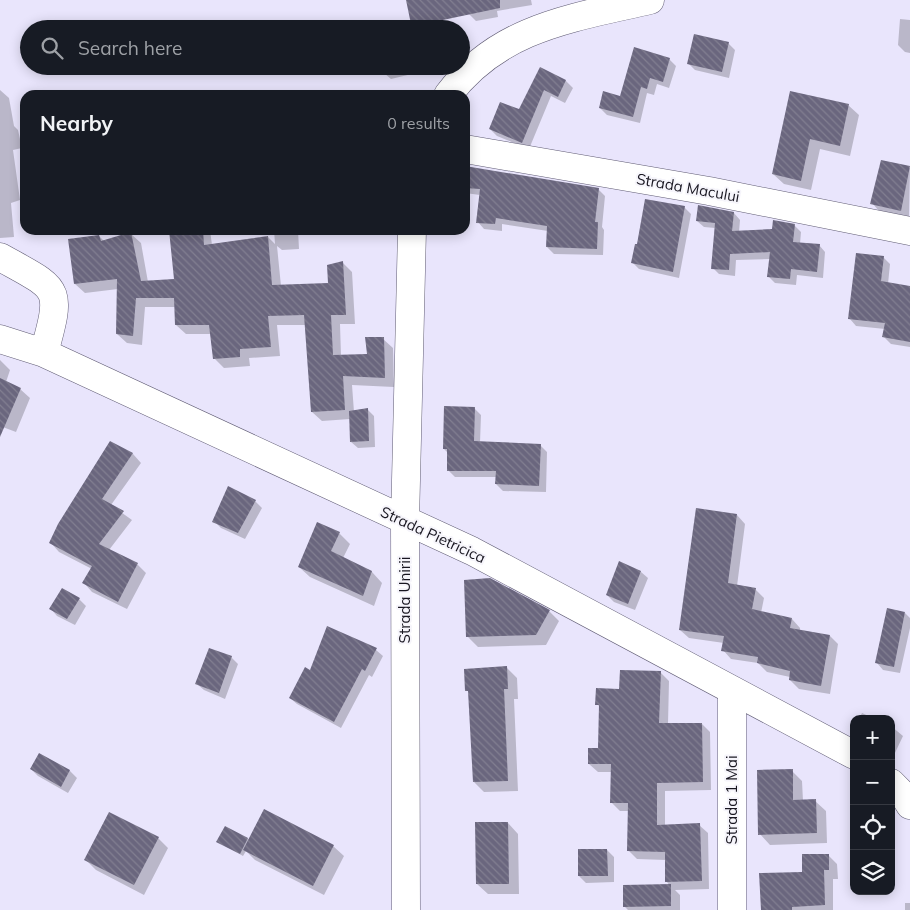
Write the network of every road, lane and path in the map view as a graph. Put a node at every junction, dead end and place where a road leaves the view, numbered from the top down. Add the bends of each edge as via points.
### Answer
1 (650, 0) edge
2 (470, 70) edge
3 (465, 75) edge
4 (452, 90) edge
5 (470, 150) edge
6 (910, 230) edge
7 (412, 235) edge
8 (0, 257) edge
9 (0, 339) edge
10 (44, 353) junction
11 (405, 522) junction
12 (732, 690) junction
13 (850, 754) edge
14 (910, 770) edge
15 (895, 779) edge
16 (895, 786) edge
17 (910, 805) edge
18 (406, 910) edge
19 (732, 910) edge

1 - 2 street via 531,30 502,44
3 - 4 street
5 - 6 street, Strada Macului
7 - 11 street, Strada Unirii
8 - 10 street via 41,280 51,291 56,302 55,314
9 - 10 street, Strada Pietricica
10 - 11 street, Strada Pietricica
11 - 12 street, Strada Pietricica via 472,551
11 - 18 street, Strada Unirii
12 - 13 street, Strada Pietricica
12 - 19 street, Strada 1 Mai
14 - 15 street
16 - 17 street

